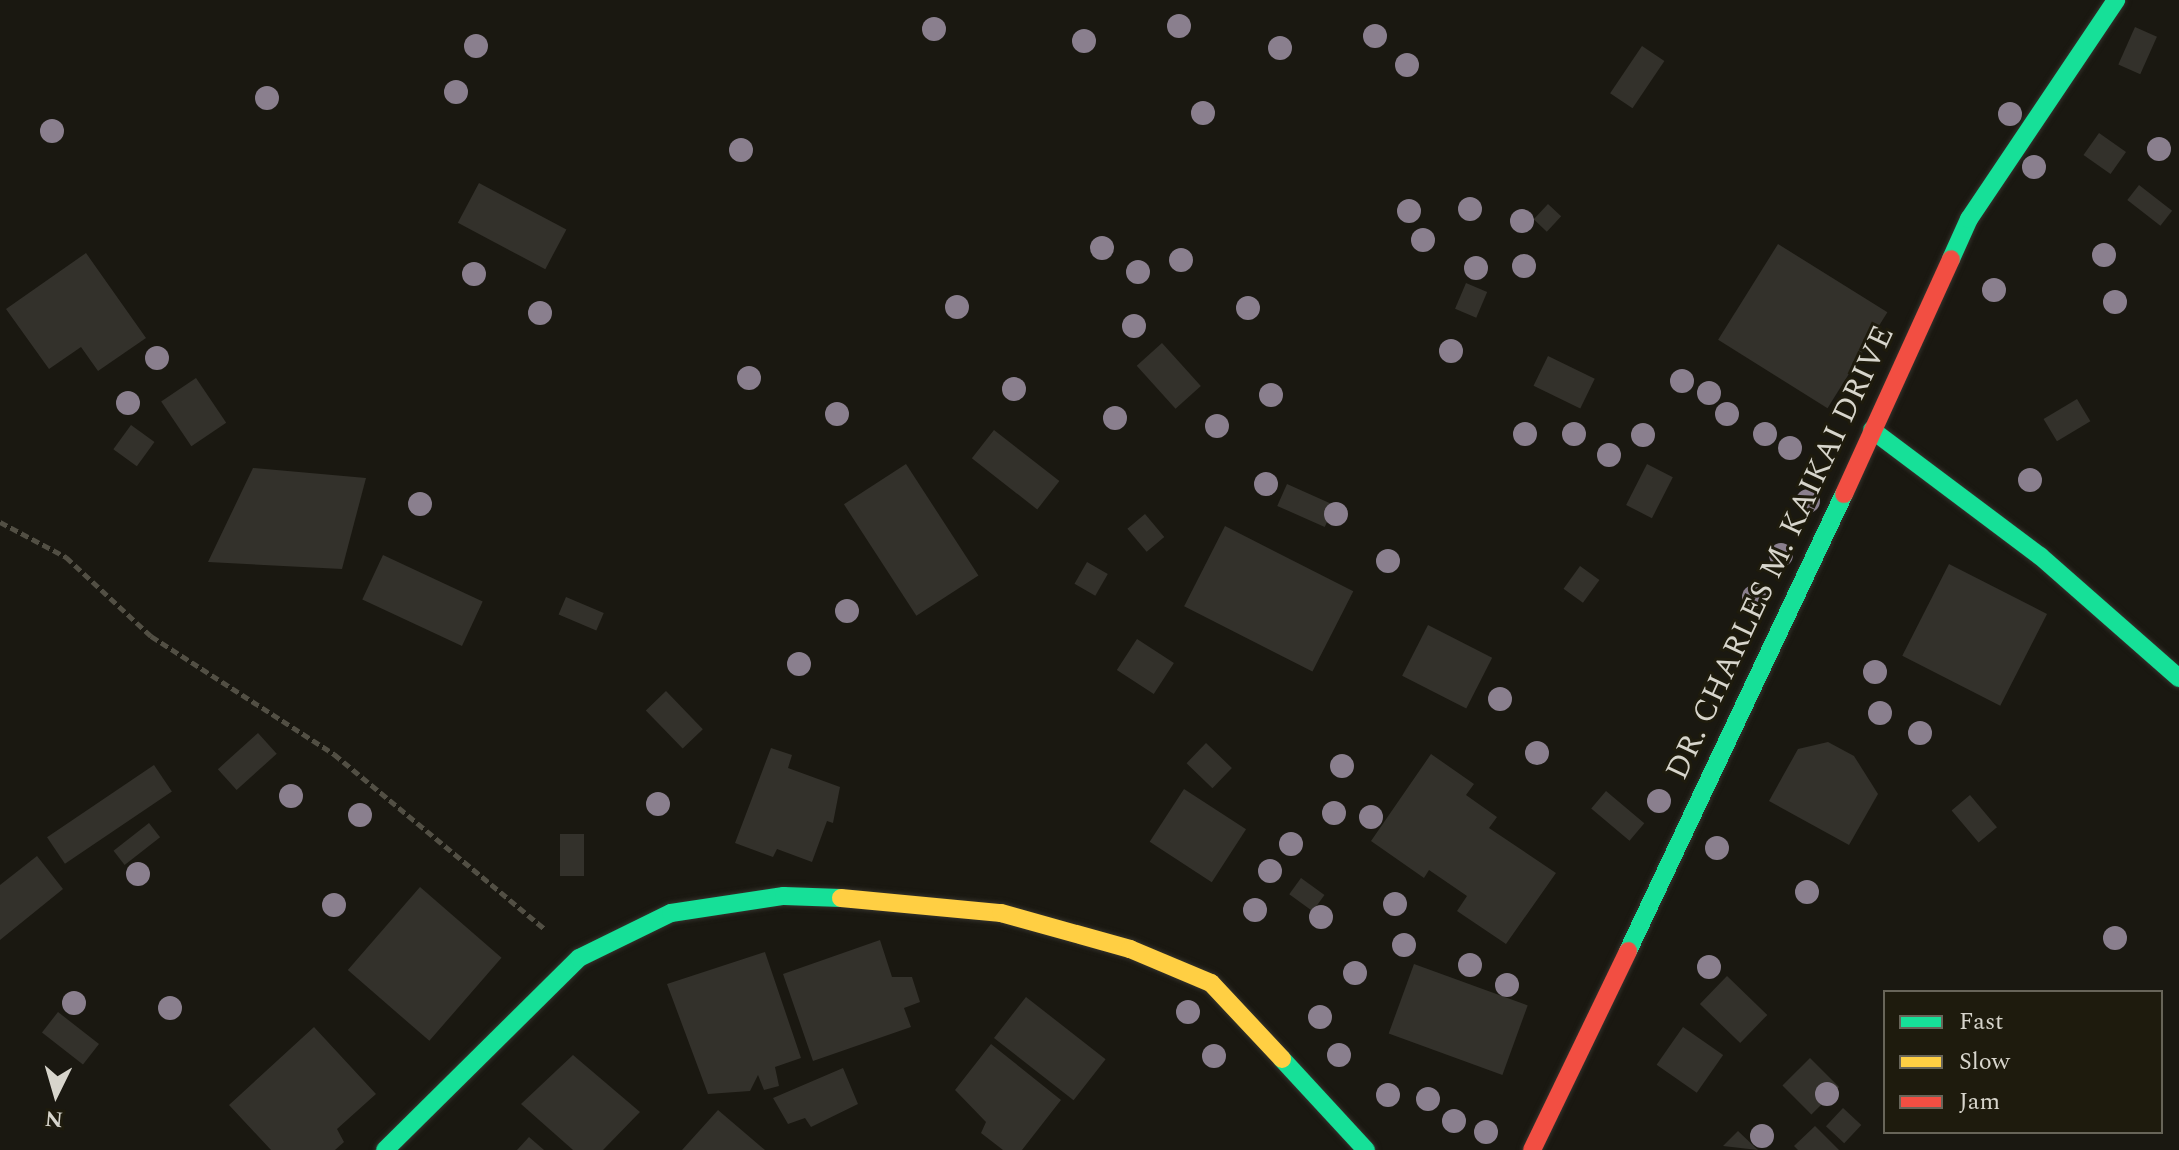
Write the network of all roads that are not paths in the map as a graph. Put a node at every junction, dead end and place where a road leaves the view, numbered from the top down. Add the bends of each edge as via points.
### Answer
1 (2116, 0) edge
2 (1872, 430) junction
3 (2179, 678) edge
4 (385, 1150) edge
5 (1366, 1150) edge
6 (1532, 1150) edge

1 - 2 street, DR. CHARLES M. KAIKAI DRIVE via 1969,219
2 - 3 street via 2040,556
2 - 6 street, DR. CHARLES M. KAIKAI DRIVE via 1766,665
4 - 5 street via 579,958 671,913 784,896 1001,913 1130,949 1211,983

